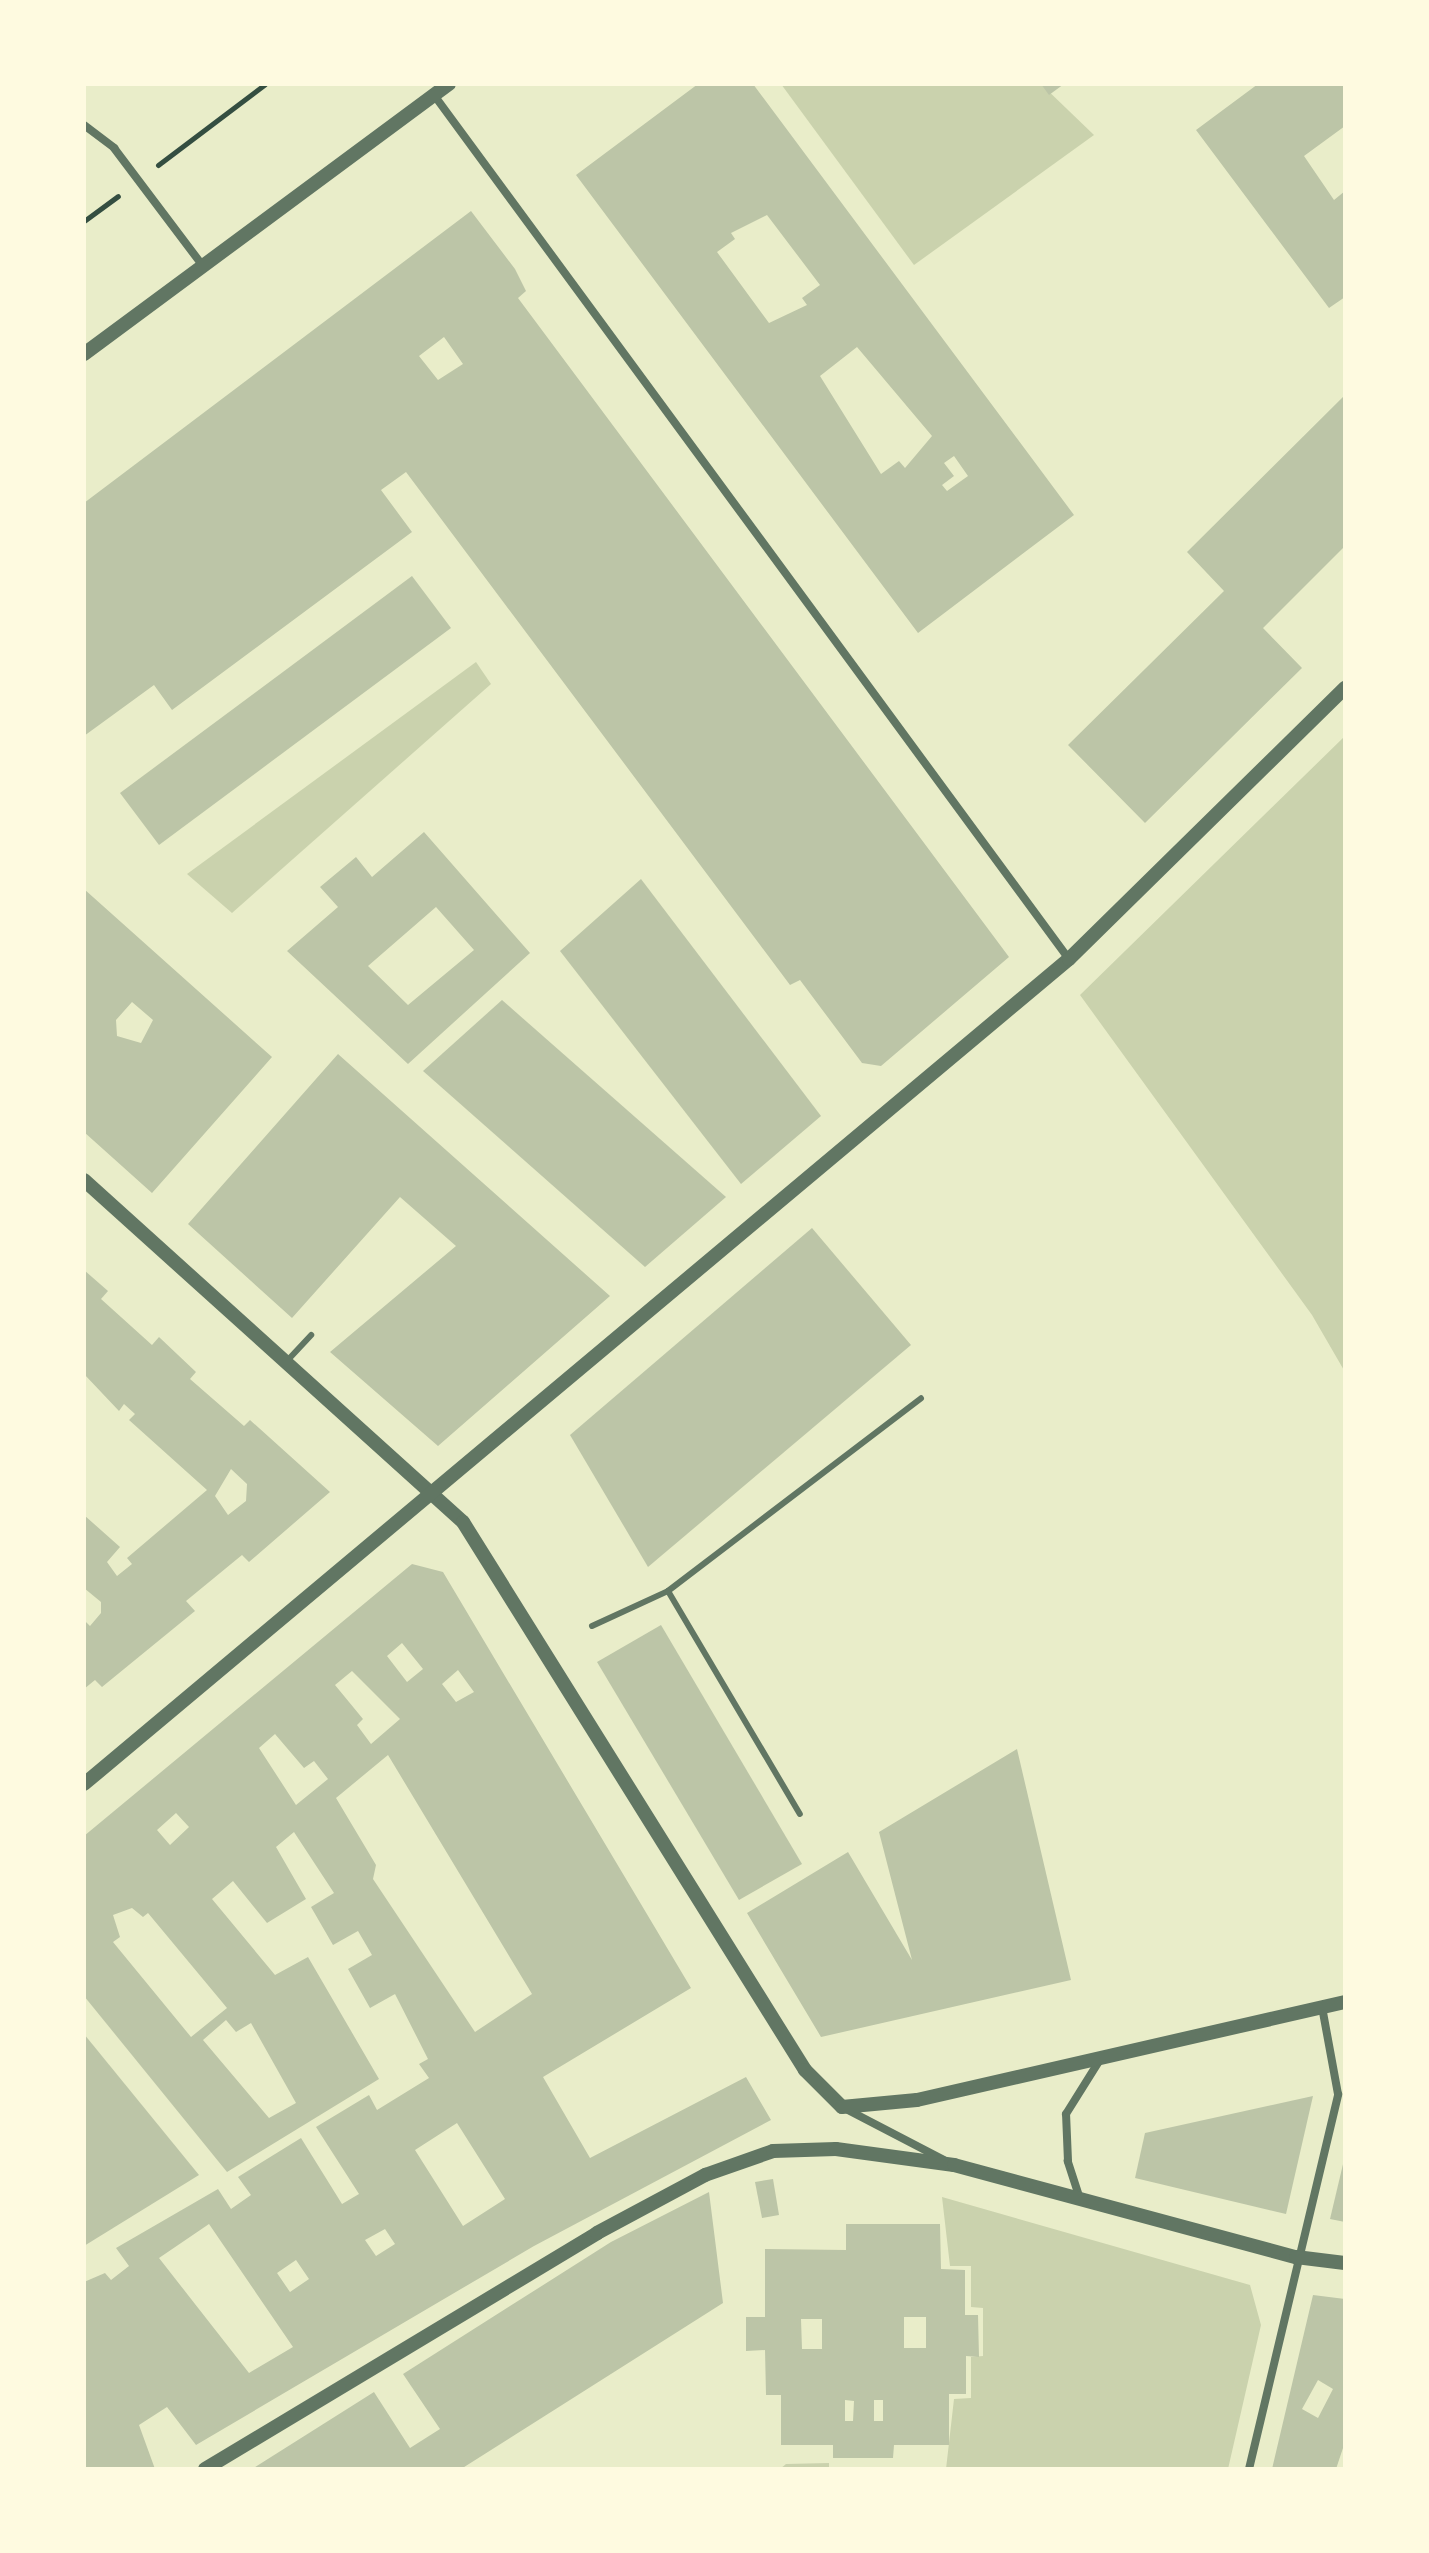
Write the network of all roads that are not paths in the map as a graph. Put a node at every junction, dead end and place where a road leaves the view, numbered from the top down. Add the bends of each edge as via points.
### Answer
1 (449, 84) edge
2 (434, 95) junction
3 (84, 125) edge
4 (203, 266) junction
5 (84, 354) edge
6 (1345, 688) edge
7 (1069, 959) junction
8 (84, 1180) edge
9 (311, 1335) dead end
10 (286, 1362) junction
11 (921, 1398) dead end
12 (435, 1495) junction
13 (668, 1591) junction
14 (592, 1626) dead end
15 (84, 1784) edge
16 (800, 1814) dead end
17 (1345, 2002) edge
18 (1322, 2007) junction
19 (1101, 2057) junction
20 (842, 2107) junction
21 (954, 2165) junction
22 (1080, 2199) junction
23 (1296, 2257) junction
24 (1345, 2263) edge
25 (205, 2469) edge
26 (1249, 2469) edge

1 - 2 street
2 - 4 street
2 - 7 street
3 - 4 street via 114,148
4 - 5 street
6 - 7 street
7 - 12 street
8 - 10 street
9 - 10 lane
10 - 12 street
11 - 13 lane
12 - 15 street
12 - 20 street via 463,1522 805,2070
13 - 14 lane
13 - 16 lane
17 - 18 street
18 - 19 street
18 - 23 street via 1338,2094
19 - 20 street via 917,2100
19 - 22 street via 1066,2114 1068,2161
20 - 21 street
21 - 22 street
21 - 25 street via 836,2149 739,2160 597,2233
22 - 23 street
23 - 24 street
23 - 26 street

